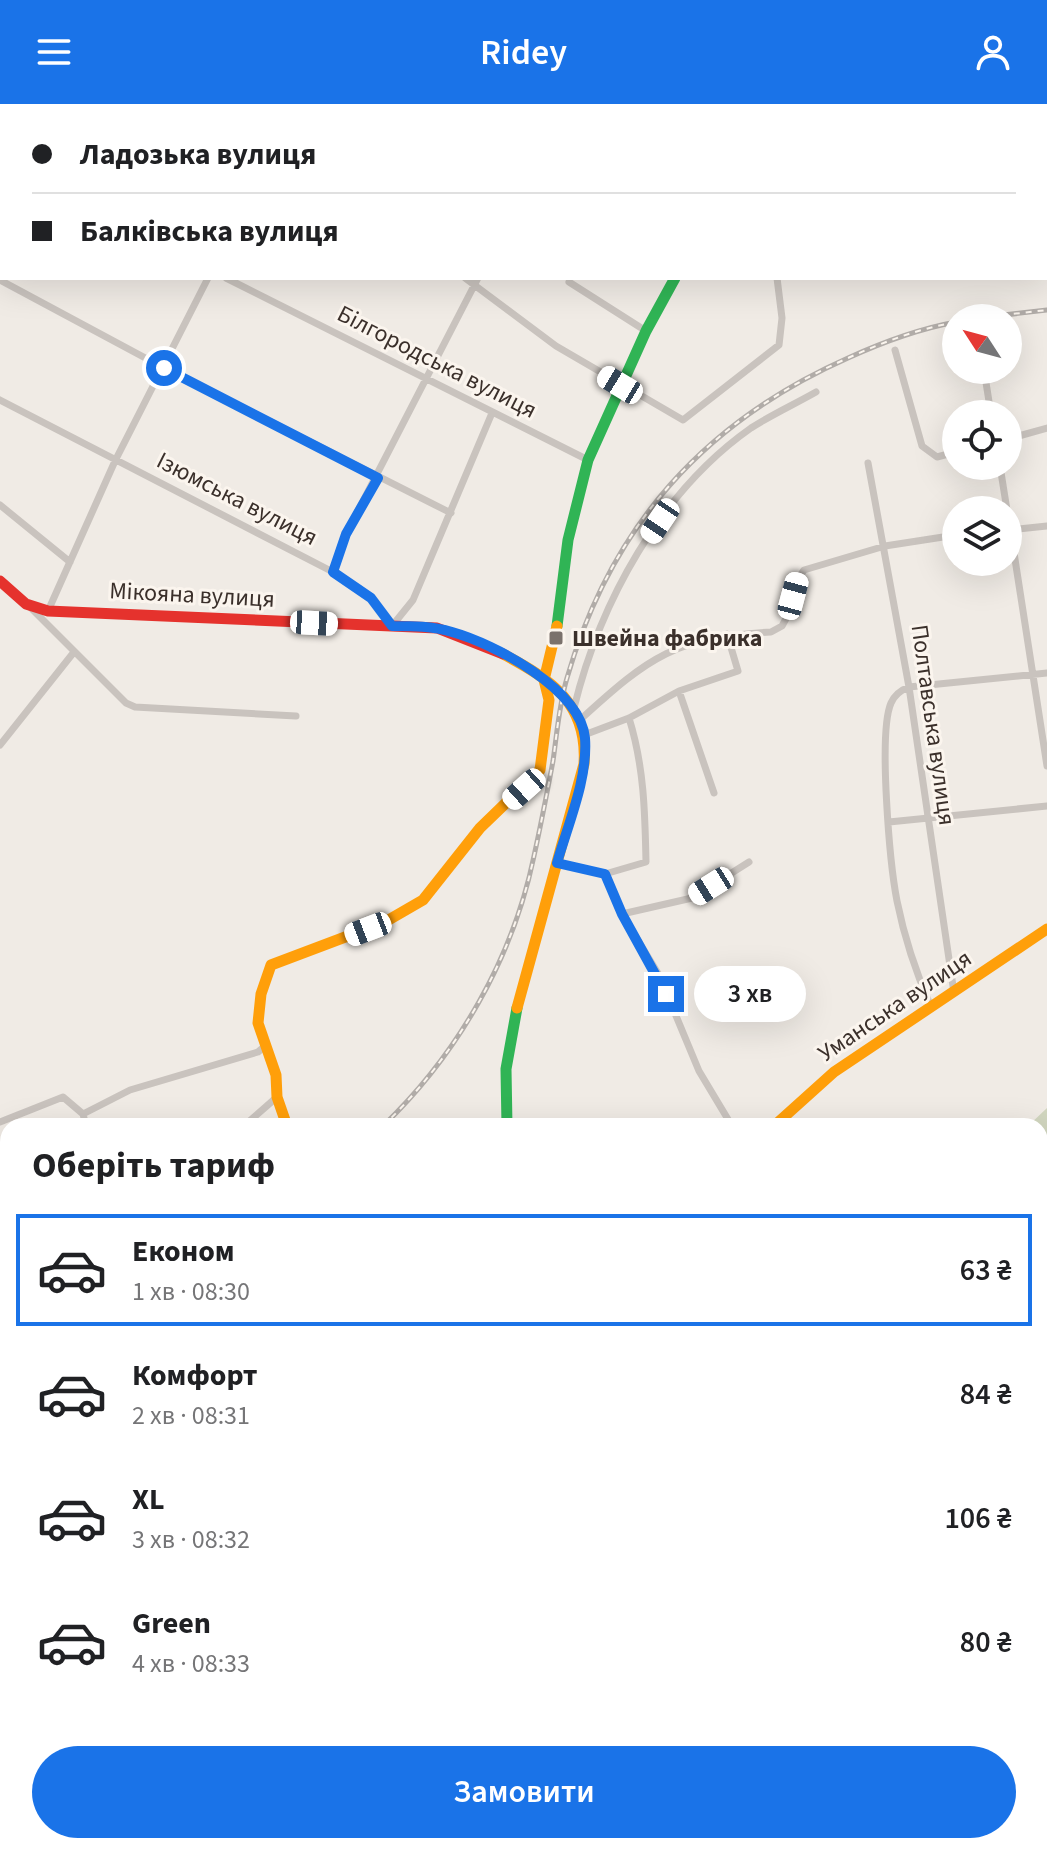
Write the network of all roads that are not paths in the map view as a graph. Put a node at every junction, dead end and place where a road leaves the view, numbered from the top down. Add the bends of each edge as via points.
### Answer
1 (0, 280) edge
2 (207, 280) edge
3 (230, 280) edge
4 (674, 280) edge
5 (777, 280) edge
6 (476, 282) edge
7 (569, 282) dead end
8 (646, 331) junction
9 (895, 350) dead end
10 (164, 368) junction
11 (428, 382) junction
12 (620, 385) junction
13 (816, 392) dead end
14 (0, 400) edge
15 (492, 413) junction
16 (1047, 428) edge
17 (1022, 435) edge
18 (942, 456) edge
19 (588, 460) junction
20 (115, 461) junction
21 (868, 463) dead end
22 (378, 478) junction
23 (0, 505) edge
24 (451, 513) junction
25 (1047, 526) edge
26 (1022, 529) edge
27 (942, 537) edge
28 (885, 546) junction
29 (70, 562) junction
30 (333, 572) junction
31 (1017, 576) edge
32 (0, 581) edge
33 (26, 604) junction
34 (48, 611) junction
35 (392, 626) junction
36 (727, 634) junction
37 (74, 652) junction
38 (1047, 673) edge
39 (1033, 675) junction
40 (544, 680) junction
41 (909, 687) junction
42 (679, 691) junction
43 (573, 705) junction
44 (296, 716) dead end
45 (629, 718) junction
46 (581, 719) junction
47 (584, 735) junction
48 (0, 745) edge
49 (1047, 766) edge
50 (714, 793) dead end
51 (1047, 806) edge
52 (926, 818) junction
53 (889, 822) junction
54 (749, 862) dead end
55 (557, 863) junction
56 (605, 874) junction
57 (622, 914) junction
58 (1047, 929) edge
59 (954, 993) junction
60 (931, 1007) junction
61 (265, 1046) junction
62 (277, 1097) junction
63 (83, 1114) junction
64 (10, 1118) edge
65 (84, 1118) edge
66 (253, 1118) edge
67 (284, 1118) edge
68 (507, 1118) edge
69 (727, 1118) edge
70 (783, 1118) edge

1 - 10 street
2 - 10 street
3 - 11 street, Білгородська вулиця
4 - 8 street
5 - 12 street via 779,345 683,420
6 - 11 street
6 - 12 street via 556,346
7 - 8 street
8 - 12 street
9 - 18 street via 922,446
10 - 20 street
10 - 22 street
11 - 15 street, Білгородська вулиця
11 - 22 street
12 - 19 street
13 - 43 street via 752,428 676,498 609,607 586,658
14 - 20 street, Ізюмська вулиця
15 - 19 street, Білгородська вулиця
15 - 24 street
16 - 17 street
19 - 40 street
20 - 29 street
20 - 30 street, Ізюмська вулиця
21 - 28 street, Полтавська вулиця
22 - 24 street
22 - 30 street via 346,534
23 - 29 street
24 - 35 street via 413,600
25 - 26 street
27 - 28 street
28 - 36 street via 804,570 782,626 771,632
28 - 41 street, Полтавська вулиця
29 - 34 street
30 - 35 street, Ізюмська вулиця via 371,598
31 - 39 street
32 - 33 street, Мікояна вулиця
33 - 34 street, Мікояна вулиця
33 - 37 street
34 - 35 street, Мікояна вулиця
35 - 40 street via 422,626 466,636
36 - 42 street via 738,671
36 - 46 street via 693,640 629,675
37 - 44 street via 135,707
37 - 48 street
38 - 39 street
39 - 41 street
39 - 49 street
40 - 43 street
40 - 61 street via 549,700 540,770 480,828 423,900 385,922 271,965 258,1023
41 - 52 street, Полтавська вулиця
41 - 53 street via 890,704
42 - 45 street
42 - 50 street
43 - 46 street
45 - 47 street
45 - 56 street via 645,794 646,862
46 - 47 street
47 - 55 street via 580,784
51 - 52 street
52 - 53 street
52 - 59 street, Полтавська вулиця
53 - 60 street via 898,902
54 - 57 street via 692,898
55 - 56 street
55 - 68 street via 510,1033
56 - 57 street
57 - 69 street via 659,975 699,1071
58 - 59 street, Уманська вулиця
59 - 60 street, Уманська вулиця
60 - 70 street, Уманська вулиця via 834,1072
61 - 62 street via 276,1075
61 - 63 street via 130,1090
62 - 66 street
62 - 67 street
63 - 64 street via 63,1097
63 - 65 street

